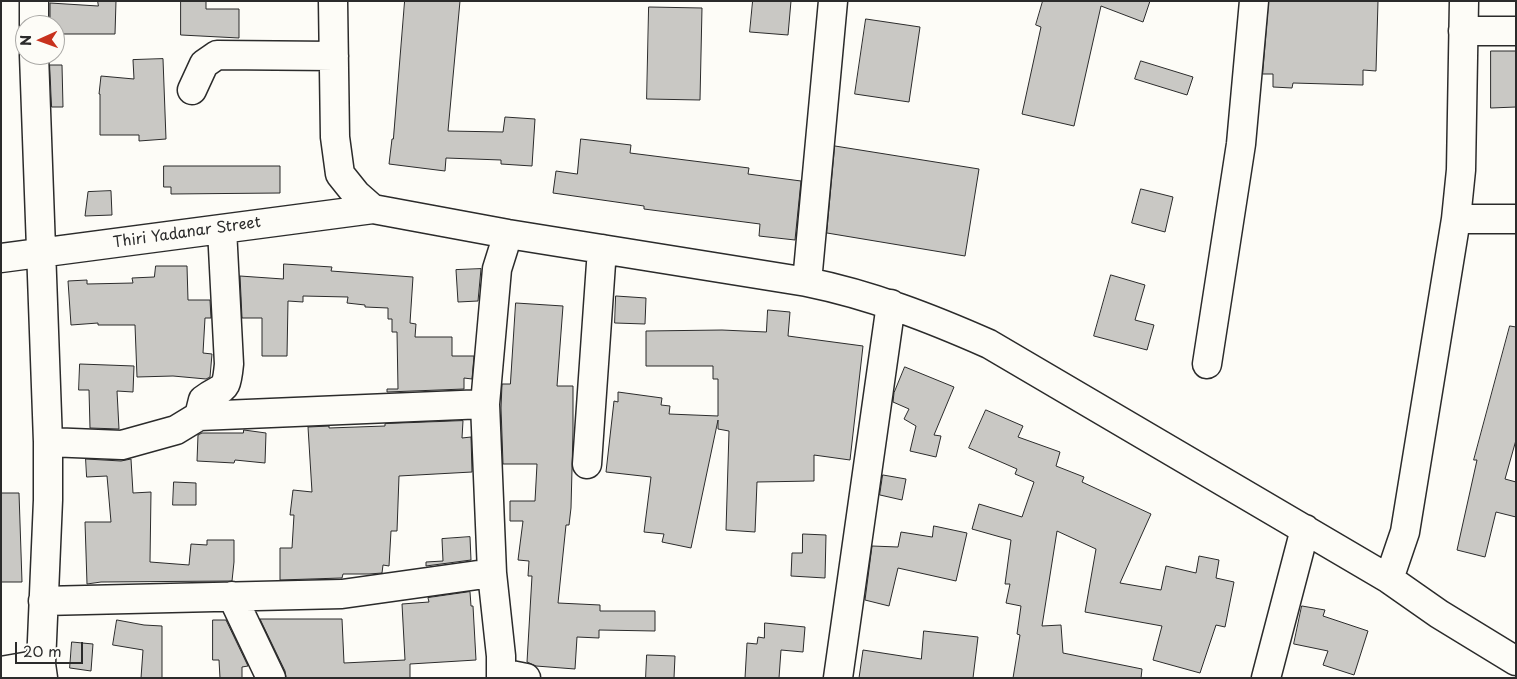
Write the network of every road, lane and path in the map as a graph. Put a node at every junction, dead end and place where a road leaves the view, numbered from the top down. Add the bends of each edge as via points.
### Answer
1 (34, 1) edge
2 (333, 1) edge
3 (832, 1) edge
4 (1254, 1) edge
5 (1464, 1) edge
6 (34, 15) edge
7 (1463, 31) junction
8 (1516, 31) edge
9 (334, 56) junction
10 (34, 65) edge
11 (192, 90) dead end
12 (373, 209) junction
13 (1456, 219) junction
14 (1516, 219) edge
15 (222, 229) junction
16 (508, 234) junction
17 (602, 249) junction
18 (42, 253) junction
19 (1, 258) edge
20 (807, 282) junction
21 (891, 304) junction
22 (1207, 364) dead end
23 (485, 404) junction
24 (199, 416) junction
25 (48, 442) junction
26 (588, 464) dead end
27 (1305, 529) junction
28 (492, 574) junction
29 (1389, 579) junction
30 (232, 596) junction
31 (43, 601) junction
32 (1516, 661) edge
33 (1, 671) edge
34 (42, 671) edge
35 (509, 676) edge
36 (271, 678) edge
37 (838, 678) edge
38 (1266, 678) edge

1 - 6 street
2 - 9 street
3 - 20 street
4 - 22 street via 1240,144
5 - 7 street
7 - 8 street
7 - 13 street via 1461,170
9 - 11 street via 217,55 204,64
9 - 12 street via 334,137 340,174
10 - 18 street
12 - 15 street, Thiri Yadanar Street
12 - 16 street
13 - 14 street
13 - 29 street via 1405,532
15 - 18 street, Thiri Yadanar Street
15 - 24 street via 229,364 227,383 223,389 203,400
16 - 17 street
16 - 23 street via 497,269
17 - 20 street
17 - 26 street
18 - 19 street, Thiri Yadanar Street
18 - 25 street
20 - 21 street via 840,288
21 - 27 street via 989,344
21 - 37 street
23 - 24 street
23 - 28 street
24 - 25 street via 176,430 122,445
25 - 31 street
27 - 29 street
27 - 38 street
28 - 30 street via 342,594
28 - 35 street
29 - 32 street
30 - 31 street
30 - 36 street
31 - 34 street
33 - 34 street

